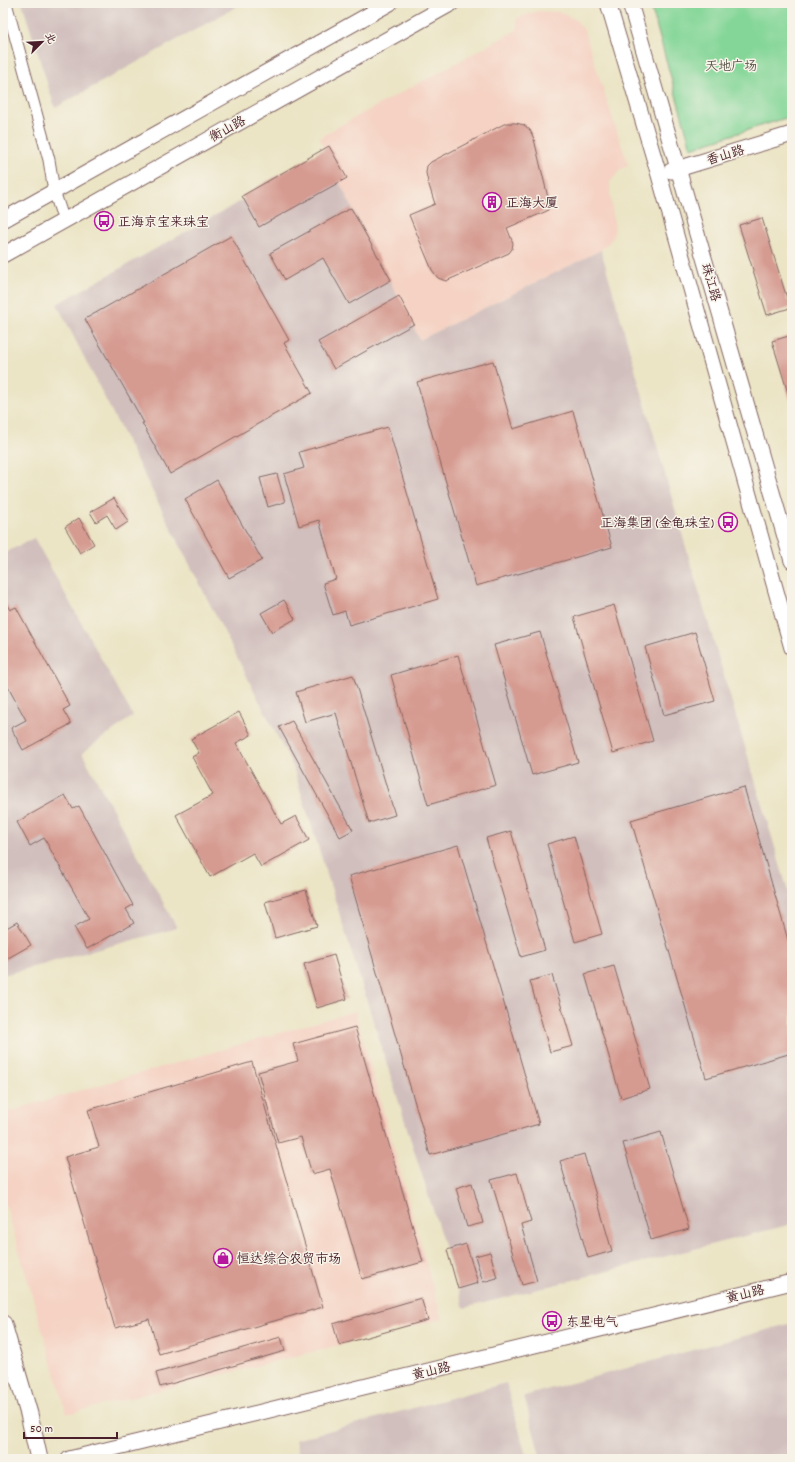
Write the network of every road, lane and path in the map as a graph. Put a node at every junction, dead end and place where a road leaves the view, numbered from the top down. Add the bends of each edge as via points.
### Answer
1 (6, 3) edge
2 (390, 3) edge
3 (452, 3) edge
4 (608, 3) edge
5 (630, 3) edge
6 (792, 134) edge
7 (679, 169) junction
8 (659, 175) junction
9 (54, 191) junction
10 (3, 220) edge
11 (64, 221) junction
12 (3, 255) edge
13 (792, 561) edge
14 (792, 648) edge
15 (792, 1282) edge
16 (3, 1324) edge
17 (39, 1459) edge
18 (69, 1459) edge

1 - 9 street via 49,160
2 - 9 main road
3 - 11 main road, 衡山路
4 - 8 main road
5 - 7 main road, 珠江路
6 - 7 main road, 香山路
7 - 8 main road, 香山路
7 - 13 main road, 珠江路
8 - 14 main road
9 - 10 main road
9 - 11 street
11 - 12 main road, 衡山路
15 - 18 main road, 黄山路
16 - 17 main road

